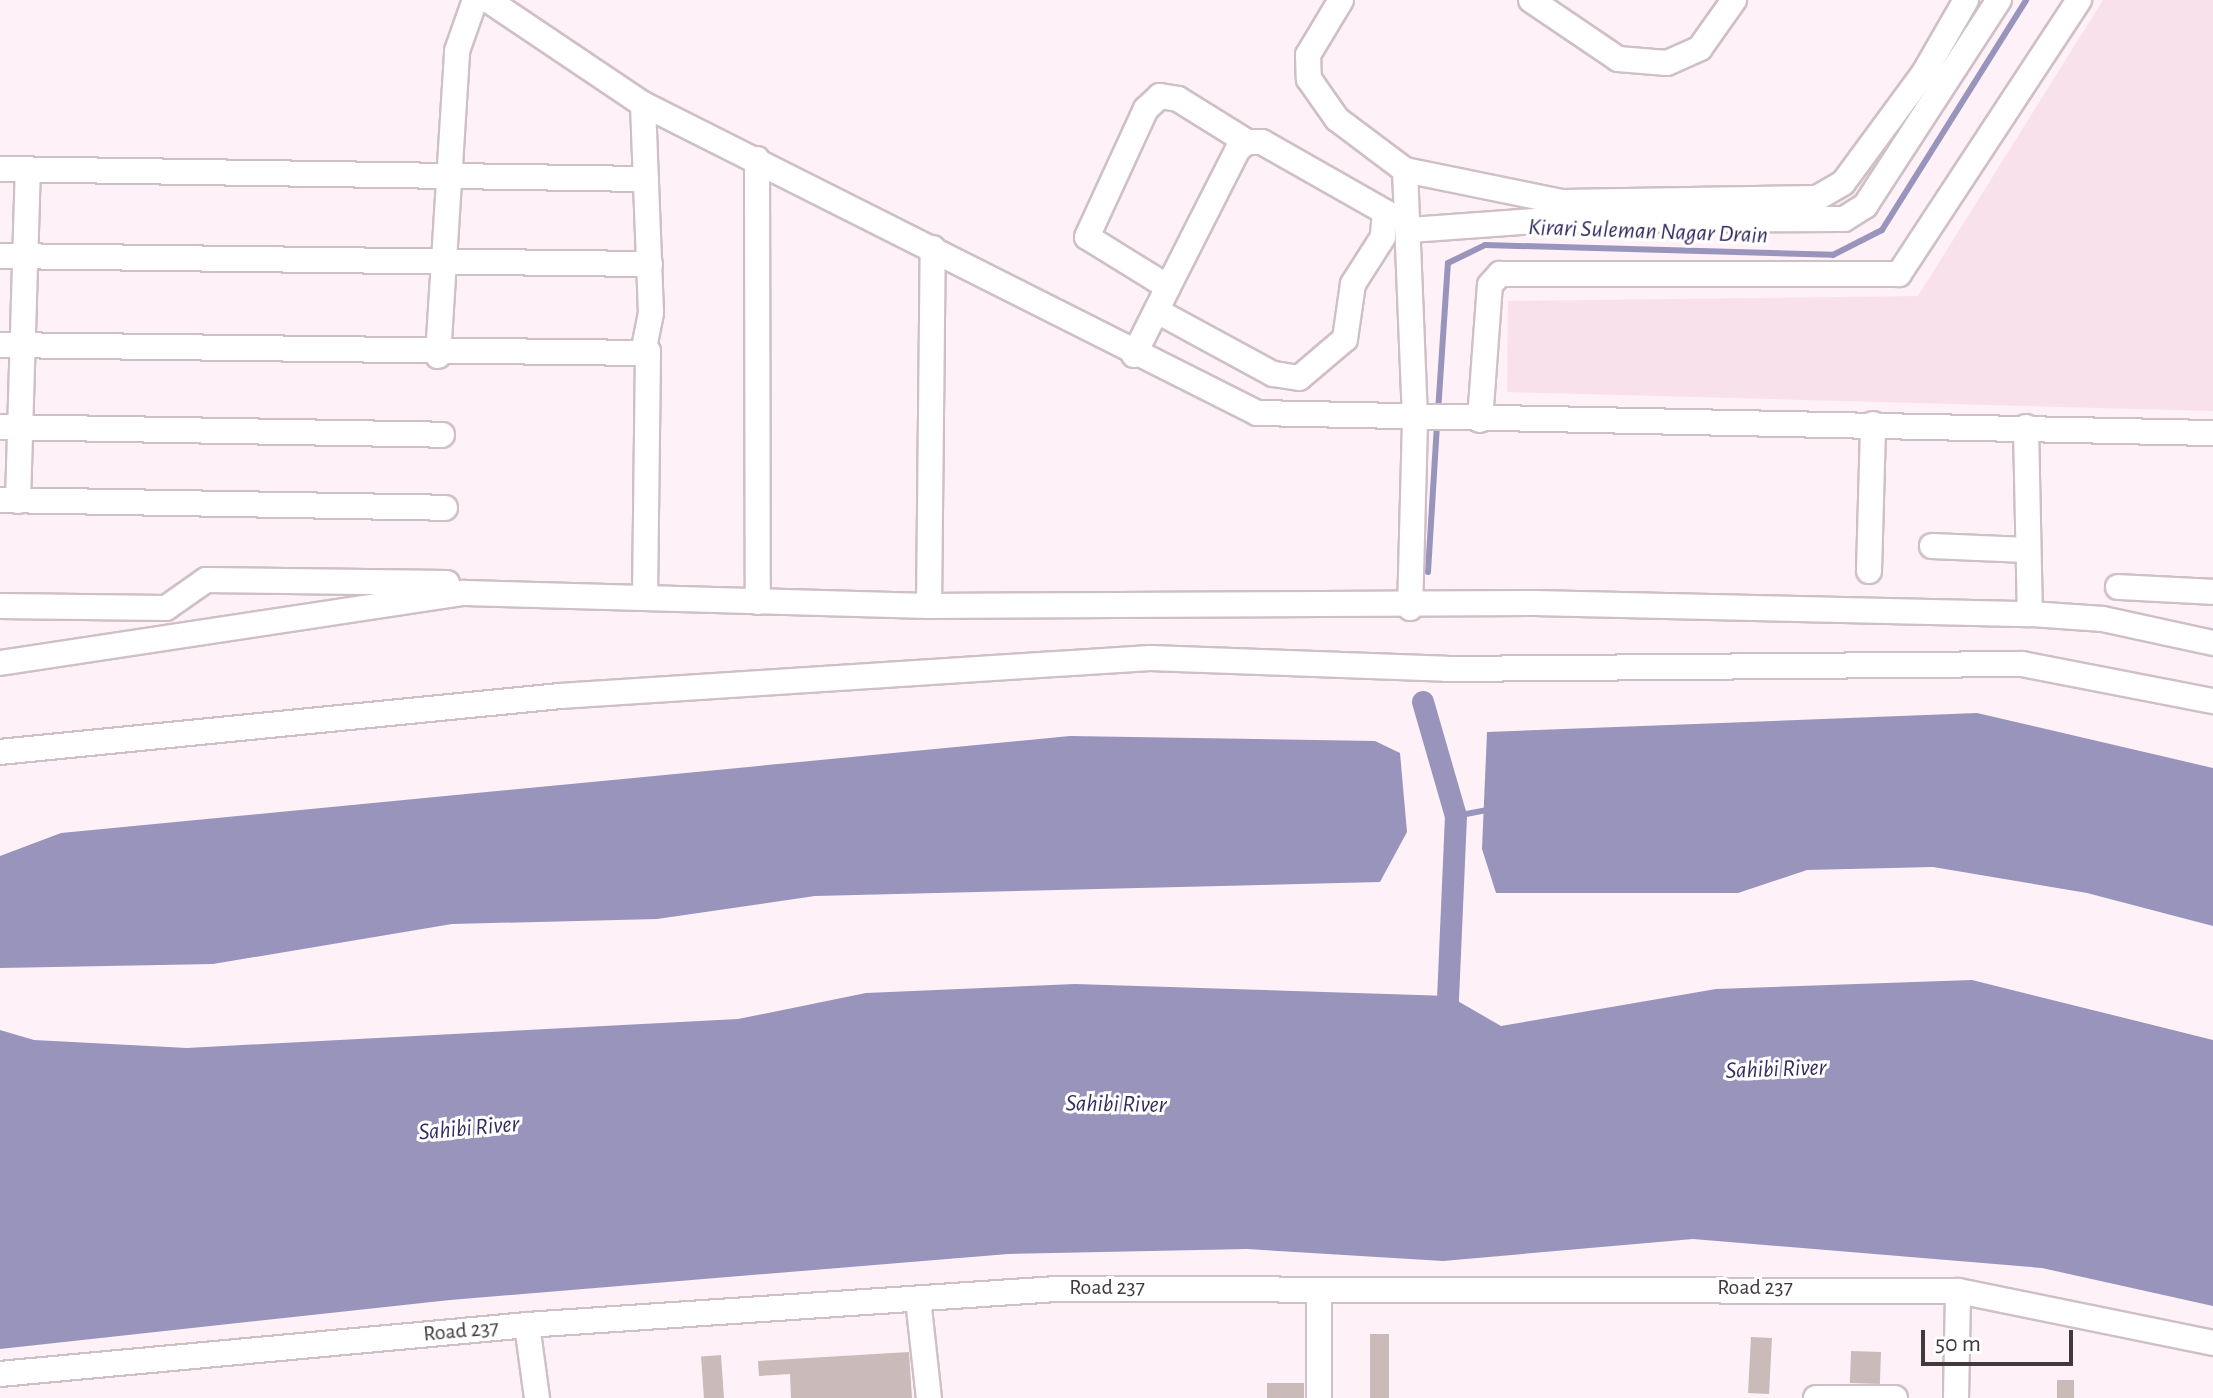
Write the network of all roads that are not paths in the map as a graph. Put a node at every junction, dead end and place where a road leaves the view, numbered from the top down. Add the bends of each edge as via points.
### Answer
1 (475, 0) edge
2 (488, 0) edge
3 (1341, 0) edge
4 (1531, 0) edge
5 (1734, 0) edge
6 (1966, 0) edge
7 (1999, 0) edge
8 (2079, 0) edge
9 (643, 104) junction
10 (1247, 142) junction
11 (757, 159) junction
12 (0, 169) edge
13 (28, 169) junction
14 (1405, 170) junction
15 (646, 179) junction
16 (444, 181) junction
17 (1410, 230) junction
18 (933, 248) junction
19 (0, 256) edge
20 (25, 257) junction
21 (443, 262) junction
22 (650, 264) junction
23 (1168, 287) junction
24 (1157, 311) junction
25 (11, 346) edge
26 (648, 351) junction
27 (1134, 355) junction
28 (438, 356) junction
29 (1472, 420) junction
30 (1424, 421) junction
31 (1873, 424) junction
32 (10, 427) edge
33 (2026, 427) junction
34 (2213, 433) edge
35 (442, 435) dead end
36 (9, 500) edge
37 (445, 508) dead end
38 (1932, 546) dead end
39 (2026, 550) junction
40 (1869, 571) dead end
41 (2118, 587) dead end
42 (2213, 592) edge
43 (465, 593) junction
44 (645, 598) junction
45 (758, 602) junction
46 (0, 606) edge
47 (929, 606) junction
48 (1410, 608) junction
49 (2030, 614) junction
50 (2213, 643) edge
51 (0, 663) edge
52 (2213, 701) edge
53 (0, 752) edge
54 (1958, 1291) junction
55 (1319, 1293) junction
56 (918, 1299) junction
57 (527, 1325) junction
58 (2213, 1343) edge
59 (0, 1374) edge
60 (537, 1398) edge
61 (929, 1398) edge
62 (1319, 1398) edge
63 (1816, 1398) edge
64 (1895, 1398) edge
65 (1956, 1398) edge

1 - 16 street via 458,41
2 - 9 street
3 - 14 street via 1308,55 1309,79 1337,119
4 - 5 street via 1618,59 1667,63 1700,48
6 - 14 street via 1924,73 1843,183 1817,198 1562,202
7 - 17 street via 1865,206 1844,219 1549,220
8 - 29 street via 1899,274 1500,274 1490,285
9 - 11 street
9 - 15 street
10 - 23 street
10 - 23 street via 1178,99 1160,96 1146,109 1087,237
10 - 24 street via 1262,142 1385,212 1383,237 1353,284 1345,339 1303,376 1285,378
11 - 18 street
11 - 45 street
12 - 13 street
13 - 16 street
13 - 20 street
14 - 17 street
15 - 16 street
15 - 22 street
16 - 21 street
17 - 30 street
18 - 27 street
18 - 47 street
19 - 20 street
20 - 21 street
20 - 25 street
21 - 22 street
21 - 28 street
22 - 26 street
23 - 24 street
24 - 27 street
25 - 28 street
25 - 32 street
26 - 28 street
26 - 44 street
27 - 30 street via 1257,413
29 - 30 street
29 - 31 street
30 - 48 street
31 - 33 street
31 - 40 street
32 - 35 street
32 - 36 street
33 - 34 street
33 - 39 street
36 - 37 street
38 - 39 street
39 - 49 street
41 - 42 street
43 - 44 street
43 - 46 street via 443,582 206,580 166,608
43 - 51 street
44 - 45 street
45 - 47 street
47 - 48 street
48 - 49 street via 1534,603
49 - 50 street via 2103,619
52 - 53 street via 2022,664 1446,669 1150,658 560,696
54 - 55 street, Road 237
54 - 58 street, Road 237
54 - 65 street
55 - 56 street, Road 237 via 1056,1289
55 - 62 street
56 - 57 street, Road 237
56 - 61 street
57 - 59 street, Road 237
57 - 60 street
63 - 64 street

